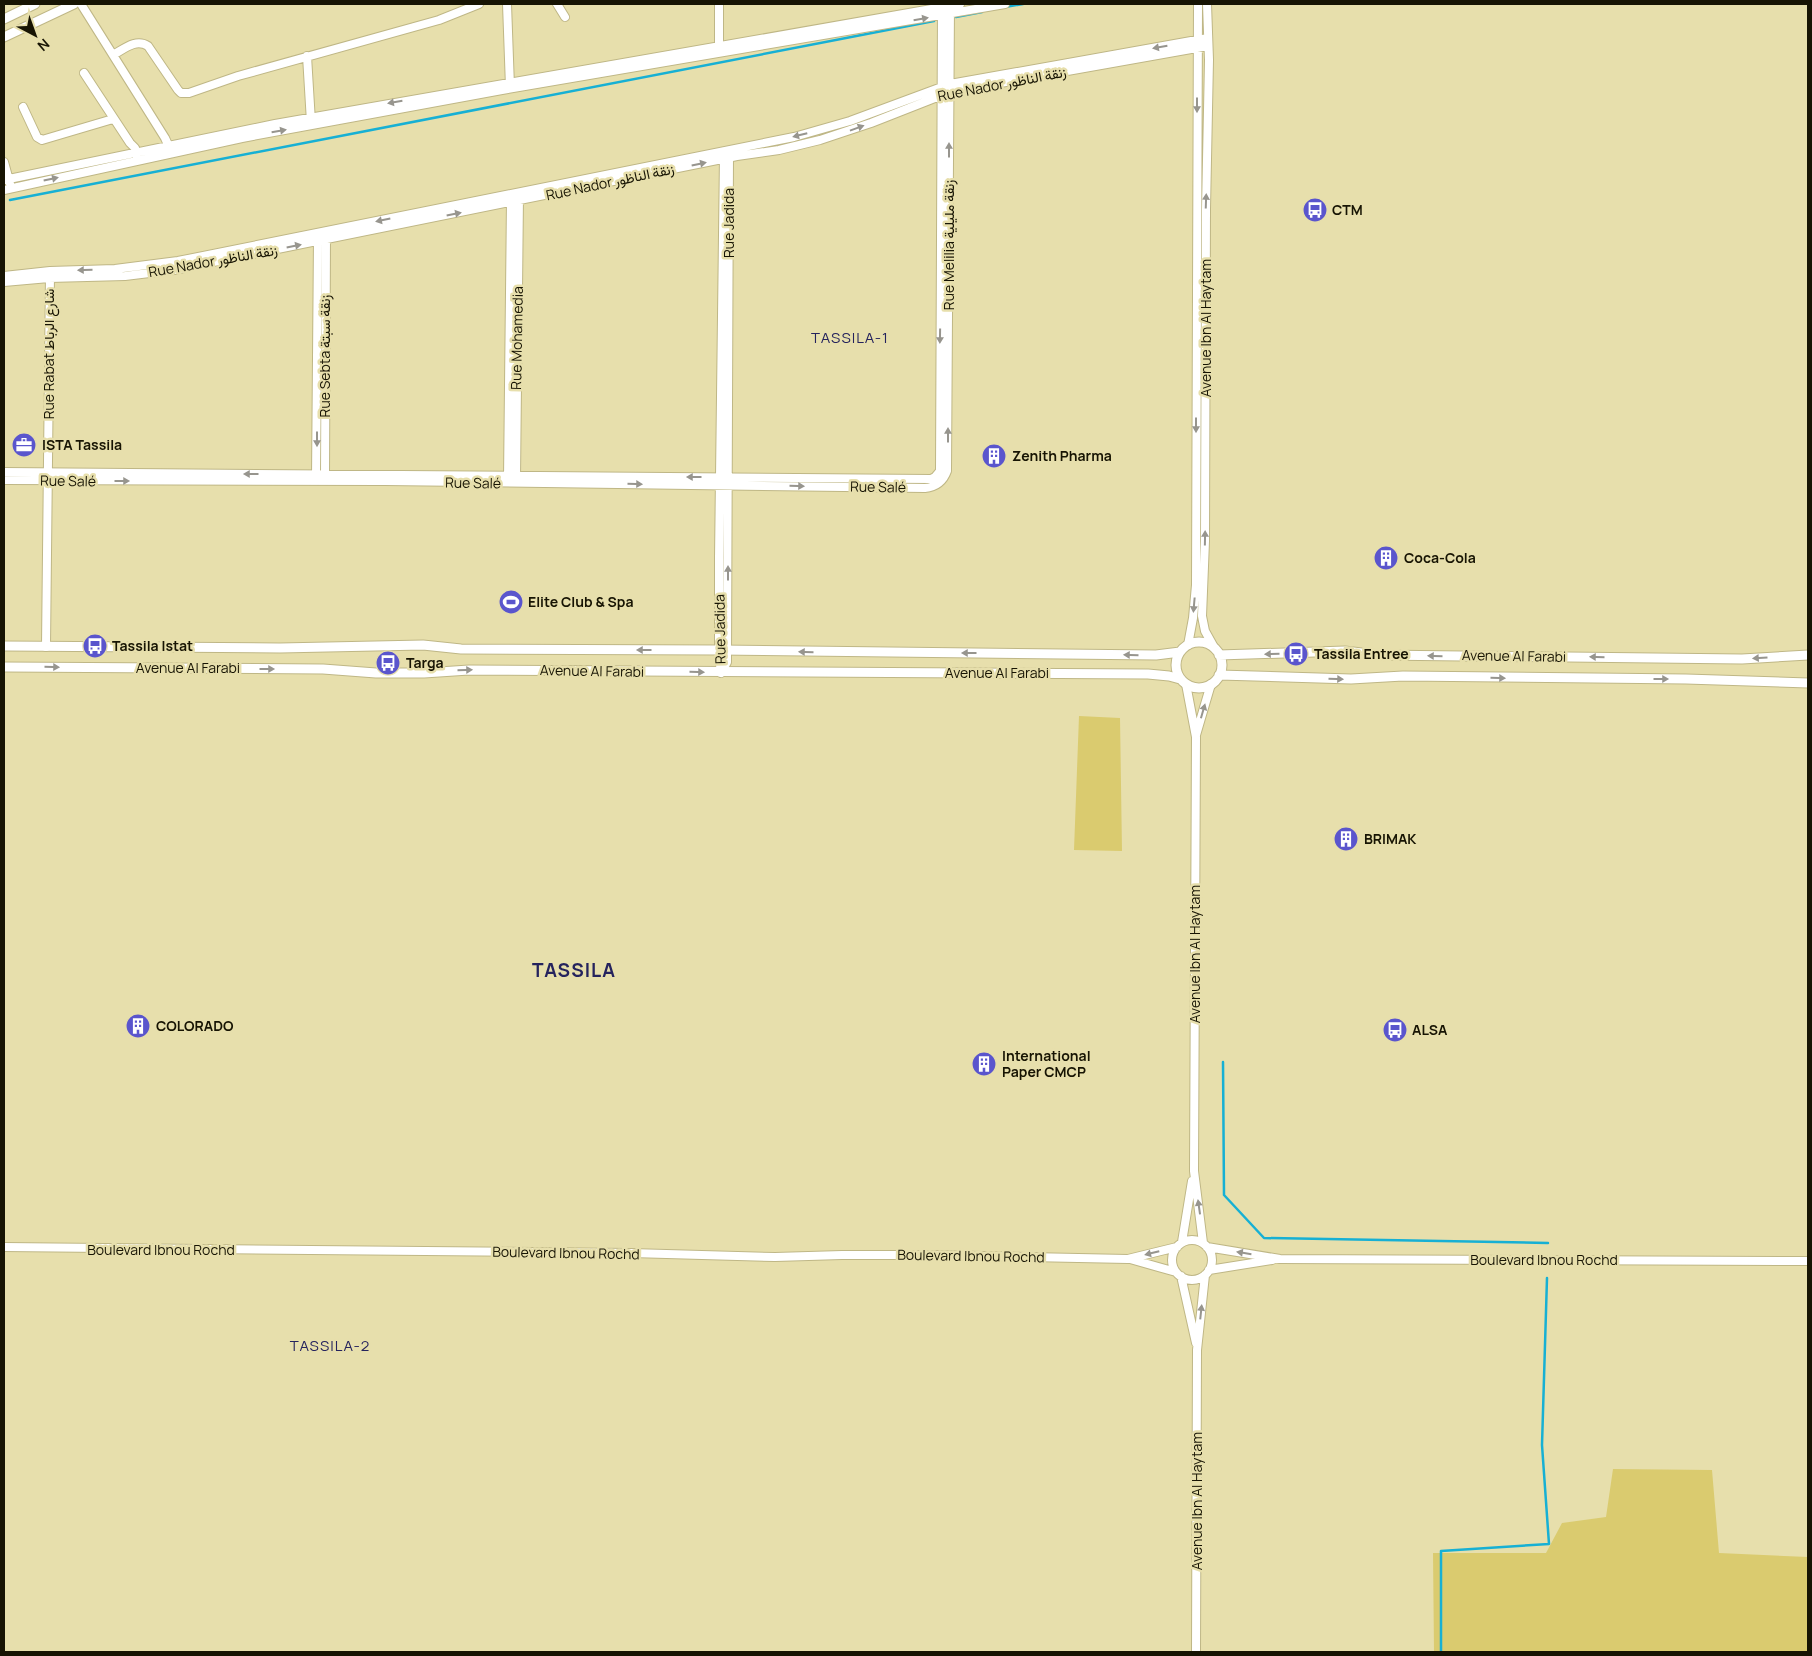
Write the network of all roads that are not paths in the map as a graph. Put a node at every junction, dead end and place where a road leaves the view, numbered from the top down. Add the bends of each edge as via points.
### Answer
1 (35, 4) edge
2 (74, 4) edge
3 (81, 4) edge
4 (479, 4) edge
5 (507, 4) edge
6 (557, 4) edge
7 (718, 4) edge
8 (960, 4) edge
9 (1005, 4) edge
10 (1198, 4) edge
11 (1207, 4) edge
12 (946, 10) junction
13 (565, 17) dead end
14 (4, 19) edge
15 (4, 38) edge
16 (1208, 42) junction
17 (1198, 44) junction
18 (718, 50) junction
19 (113, 56) junction
20 (308, 56) junction
21 (84, 73) dead end
22 (510, 86) junction
23 (946, 89) junction
24 (23, 107) dead end
25 (113, 119) junction
26 (311, 121) junction
27 (170, 150) junction
28 (727, 154) junction
29 (134, 157) junction
30 (4, 162) edge
31 (6, 180) edge
32 (7, 189) edge
33 (515, 198) junction
34 (1206, 231) junction
35 (1196, 232) junction
36 (322, 236) junction
37 (50, 274) junction
38 (4, 276) edge
39 (4, 282) edge
40 (4, 472) edge
41 (48, 477) junction
42 (321, 478) junction
43 (4, 480) edge
44 (512, 480) junction
45 (938, 480) joint
46 (724, 481) junction
47 (1188, 645) junction
48 (4, 646) edge
49 (46, 647) junction
50 (723, 650) junction
51 (1180, 652) junction
52 (1217, 652) junction
53 (1808, 655) edge
54 (4, 667) edge
55 (721, 672) junction
56 (1219, 676) junction
57 (1183, 682) junction
58 (1808, 683) edge
59 (1211, 684) junction
60 (1196, 737) junction
61 (1194, 1171) junction
62 (1179, 1244) junction
63 (1205, 1245) junction
64 (4, 1248) edge
65 (1128, 1259) junction
66 (1280, 1259) junction
67 (1808, 1261) edge
68 (1207, 1272) junction
69 (1178, 1274) junction
70 (1197, 1350) junction
71 (1196, 1652) edge

1 - 14 street
2 - 15 street
3 - 19 street
4 - 20 street via 439,20
5 - 22 street
6 - 13 street
7 - 18 street
8 - 12 street
9 - 12 street
10 - 17 street, Avenue Ibn Al Haytam
11 - 16 street, Avenue Ibn Al Haytam
12 - 18 street
12 - 23 street, Rue Melilia زنقة مليلية
16 - 17 street, Rue Nador زنقة الناظور
34 -> 16 street, Avenue Ibn Al Haytam
17 - 23 street, Rue Nador زنقة الناظور
17 -> 35 street, Avenue Ibn Al Haytam
18 - 22 street
19 - 20 street via 133,44 144,43 178,90 186,94
19 - 27 street
20 - 26 street
21 - 25 street
22 - 26 street
23 - 28 street, Rue Nador زنقة الناظور via 871,123 820,140 779,150
23 - 45 street, Rue Melilia زنقة مليلية via 948,471
24 - 25 street via 42,140
25 - 29 street via 135,148
26 - 27 street
27 - 29 street
28 - 33 street, Rue Nador زنقة الناظور
28 - 46 street, Rue Jadida
29 - 31 street
32 -> 29 street
30 - 31 street
31 - 32 street
33 - 36 street, Rue Nador زنقة الناظور
33 - 44 street, Rue Mohamedia
34 - 35 street
52 -> 34 street, Avenue Ibn Al Haytam via 1205,631 1202,616
35 -> 47 street, Avenue Ibn Al Haytam via 1196,585
36 - 37 street, Rue Nador زنقة الناظور via 158,265
36 - 42 street, Rue Sebta زنقة سبتة
37 - 38 street, Rue Nador زنقة الناظور
37 - 39 street, Rue Nador زنقة الناظور
37 - 41 street, Rue Rabat شارع الرباط
40 - 41 street, Rue Salé
41 - 42 street, Rue Salé
41 - 43 street, Rue Salé
41 - 49 street, Rue Rabat شارع الرباط
42 - 44 street, Rue Salé
44 - 46 street, Rue Salé
45 - 46 street, Rue Salé via 934,487 925,488
46 - 50 street, Rue Jadida
47 - 51 street
47 - 52 street via 1202,643
48 - 49 street, Avenue Al Farabi
50 -> 49 street, Avenue Al Farabi via 461,649 423,645
51 -> 50 street, Avenue Al Farabi via 1149,655
50 - 55 street, Rue Jadida via 727,662
51 - 57 street via 1176,668
53 -> 52 street, Avenue Al Farabi via 1742,659
52 - 56 street
54 -> 55 street, Avenue Al Farabi via 323,669 376,673 468,670
55 - 57 street, Avenue Al Farabi via 1159,674
56 -> 58 street, Avenue Al Farabi via 1686,679
56 - 59 street
57 - 59 street via 1197,688
57 - 60 street, Avenue Ibn Al Haytam
60 -> 59 street, Avenue Ibn Al Haytam
60 - 61 street, Avenue Ibn Al Haytam
61 - 62 street, Avenue Ibn Al Haytam
63 -> 61 street, Avenue Ibn Al Haytam
62 - 63 street via 1195,1240
62 -> 65 street, Boulevard Ibnou Rochd
62 - 69 street via 1172,1259
66 -> 63 street, Boulevard Ibnou Rochd
63 - 68 street via 1212,1257
64 - 65 street, Boulevard Ibnou Rochd
65 - 69 street, Boulevard Ibnou Rochd
66 - 67 street, Boulevard Ibnou Rochd
66 - 68 street, Boulevard Ibnou Rochd
68 - 69 street via 1193,1280
70 -> 68 street, Avenue Ibn Al Haytam
69 - 70 street, Avenue Ibn Al Haytam
70 - 71 street, Avenue Ibn Al Haytam

